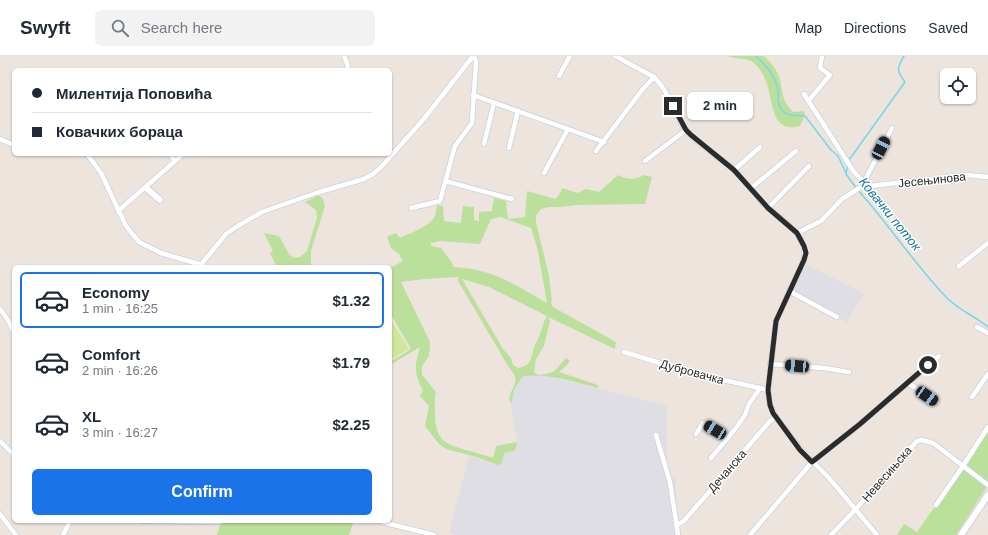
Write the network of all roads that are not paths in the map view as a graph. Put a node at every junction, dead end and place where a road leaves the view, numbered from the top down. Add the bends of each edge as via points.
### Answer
1 (344, 56) edge
2 (474, 56) edge
3 (570, 56) edge
4 (615, 56) edge
5 (822, 56) edge
6 (348, 68) edge
7 (559, 76) dead end
8 (654, 77) junction
9 (804, 94) dead end
10 (473, 95) junction
11 (808, 100) junction
12 (494, 103) junction
13 (518, 111) junction
14 (892, 128) dead end
15 (568, 129) junction
16 (686, 130) junction
17 (0, 139) edge
18 (604, 142) junction
19 (12, 144) edge
20 (484, 144) dead end
21 (760, 147) dead end
22 (509, 148) dead end
23 (596, 151) dead end
24 (796, 151) dead end
25 (392, 155) edge
26 (88, 156) edge
27 (171, 156) edge
28 (181, 156) edge
29 (391, 156) edge
30 (175, 161) junction
31 (645, 161) dead end
32 (809, 166) dead end
33 (734, 170) junction
34 (544, 173) dead end
35 (988, 177) edge
36 (445, 181) junction
37 (866, 184) junction
38 (146, 188) junction
39 (750, 189) junction
40 (512, 199) dead end
41 (160, 200) dead end
42 (411, 208) dead end
43 (768, 208) junction
44 (118, 211) junction
45 (797, 233) junction
46 (988, 242) edge
47 (197, 265) edge
48 (201, 265) edge
49 (959, 266) dead end
50 (790, 291) junction
51 (0, 309) edge
52 (837, 317) dead end
53 (977, 327) dead end
54 (12, 329) edge
55 (988, 333) edge
56 (624, 352) dead end
57 (939, 356) dead end
58 (770, 364) junction
59 (849, 372) dead end
60 (988, 374) edge
61 (908, 382) junction
62 (760, 388) junction
63 (768, 390) junction
64 (972, 397) dead end
65 (936, 402) dead end
66 (776, 417) junction
67 (988, 427) edge
68 (656, 434) dead end
69 (696, 434) dead end
70 (728, 438) junction
71 (0, 441) edge
72 (12, 453) edge
73 (711, 458) dead end
74 (812, 462) junction
75 (963, 466) junction
76 (988, 485) edge
77 (988, 495) edge
78 (936, 505) dead end
79 (856, 510) junction
80 (0, 514) edge
81 (69, 523) edge
82 (386, 523) edge
83 (677, 525) junction
84 (16, 535) edge
85 (63, 535) edge
86 (434, 535) edge
87 (678, 535) edge
88 (750, 535) edge
89 (831, 535) edge
90 (877, 535) edge
91 (961, 535) edge

1 - 6 street
2 - 10 street via 476,62
2 - 25 street
3 - 7 street
4 - 8 street
5 - 11 street via 820,68 830,75
8 - 16 street via 663,86
8 - 18 street
9 - 11 street
10 - 12 street
10 - 36 street via 472,123 456,146
11 - 37 street via 854,172
12 - 13 street
12 - 20 street
13 - 15 street
13 - 22 street
14 - 37 street
15 - 18 street
15 - 34 street
16 - 31 street
16 - 33 street
17 - 19 street
18 - 23 street
21 - 33 street
24 - 39 street
26 - 44 street via 101,173
27 - 30 street
28 - 30 street
29 - 48 street via 373,174 364,179 262,212 226,234
30 - 38 street
32 - 43 street
33 - 39 street
35 - 37 street, Јесењинова via 967,175
36 - 40 street
36 - 42 street via 440,201
37 - 45 street, Јесењинова via 842,198 821,222
38 - 41 main road
38 - 44 street
39 - 43 street
43 - 45 street
44 - 47 street via 139,242 160,253
45 - 50 street via 806,253
46 - 49 street
50 - 52 street
50 - 58 street via 776,321
51 - 54 street
53 - 55 street
56 - 62 street, Дубровачка via 693,373
57 - 61 street
58 - 59 street
58 - 63 street
60 - 64 street
61 - 65 street
61 - 74 street
62 - 63 street, Дубровачка
62 - 70 street
63 - 66 street via 770,405
66 - 74 street
66 - 83 street, Дечанска
67 - 75 street
68 - 83 street via 670,482
69 - 70 street via 703,423
70 - 73 street
71 - 72 street
74 - 79 street
74 - 88 street
75 - 76 street, Невесињска
75 - 78 street
75 - 79 street, Невесињска via 932,443 917,441
77 - 91 main road
79 - 89 street, Невесињска
79 - 90 street
80 - 84 street
81 - 85 street
82 - 86 street
83 - 87 street

